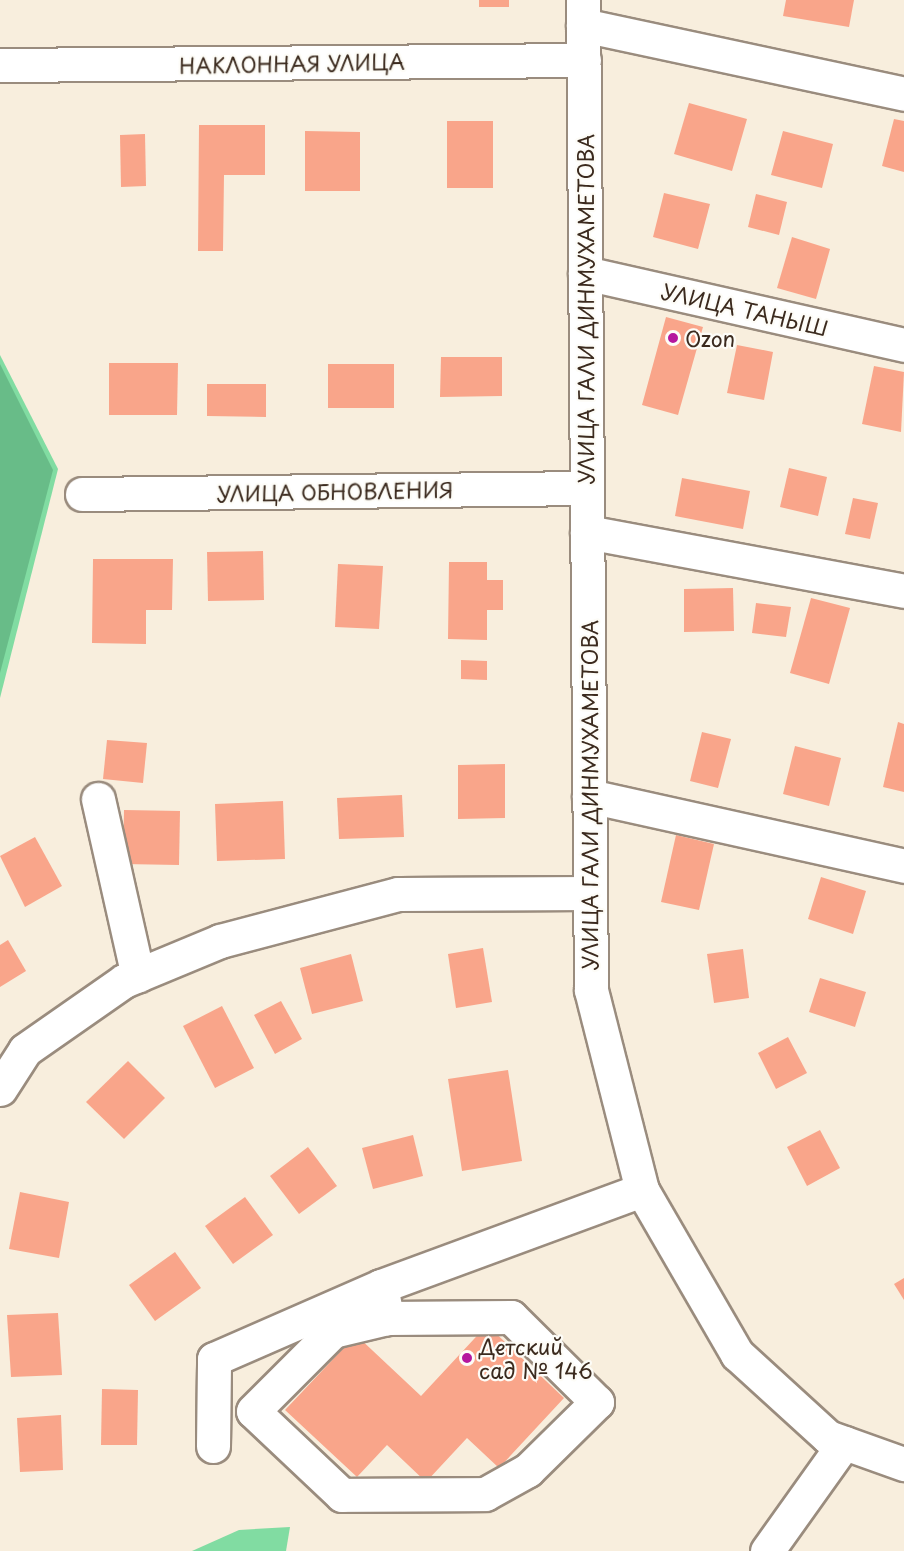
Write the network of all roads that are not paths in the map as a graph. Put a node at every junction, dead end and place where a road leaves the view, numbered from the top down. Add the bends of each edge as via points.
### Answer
1 (583, 12) edge
2 (584, 60) junction
3 (0, 65) edge
4 (904, 94) edge
5 (585, 273) junction
6 (904, 345) edge
7 (587, 488) junction
8 (82, 494) dead end
9 (587, 532) junction
10 (904, 591) edge
11 (589, 796) junction
12 (98, 800) dead end
13 (904, 866) edge
14 (590, 893) junction
15 (138, 976) junction
16 (0, 1089) edge
17 (642, 1190) junction
18 (381, 1286) junction
19 (387, 1318) junction
20 (844, 1443) junction
21 (213, 1446) dead end
22 (904, 1464) edge
23 (767, 1551) edge

1 - 2 street, УЛИЦА ГАЛИ ДИНМУХАМЕТОВА
1 - 4 street
2 - 3 street, НАКЛОННАЯ УЛИЦА
2 - 5 street, УЛИЦА ГАЛИ ДИНМУХАМЕТОВА
5 - 6 street, УЛИЦА ТАНЫШ
5 - 7 street, УЛИЦА ГАЛИ ДИНМУХАМЕТОВА
7 - 8 street, УЛИЦА ОБНОВЛЕНИЯ
7 - 9 street, УЛИЦА ГАЛИ ДИНМУХАМЕТОВА
9 - 10 street
9 - 11 street, УЛИЦА ГАЛИ ДИНМУХАМЕТОВА
11 - 13 street
11 - 14 street, УЛИЦА ГАЛИ ДИНМУХАМЕТОВА
12 - 15 street
14 - 15 street via 398,894 220,941
14 - 17 street, УЛИЦА ГАЛИ ДИНМУХАМЕТОВА via 591,990
15 - 16 street via 25,1050
17 - 18 street
17 - 20 street, УЛИЦА ГАЛИ ДИНМУХАМЕТОВА via 737,1354 828,1437
18 - 19 street
18 - 21 street via 214,1359
19 - 19 street via 511,1317 597,1402 528,1470 485,1494 342,1495 253,1410 333,1331
20 - 22 street, УЛИЦА ГАЛИ ДИНМУХАМЕТОВА
20 - 23 street

